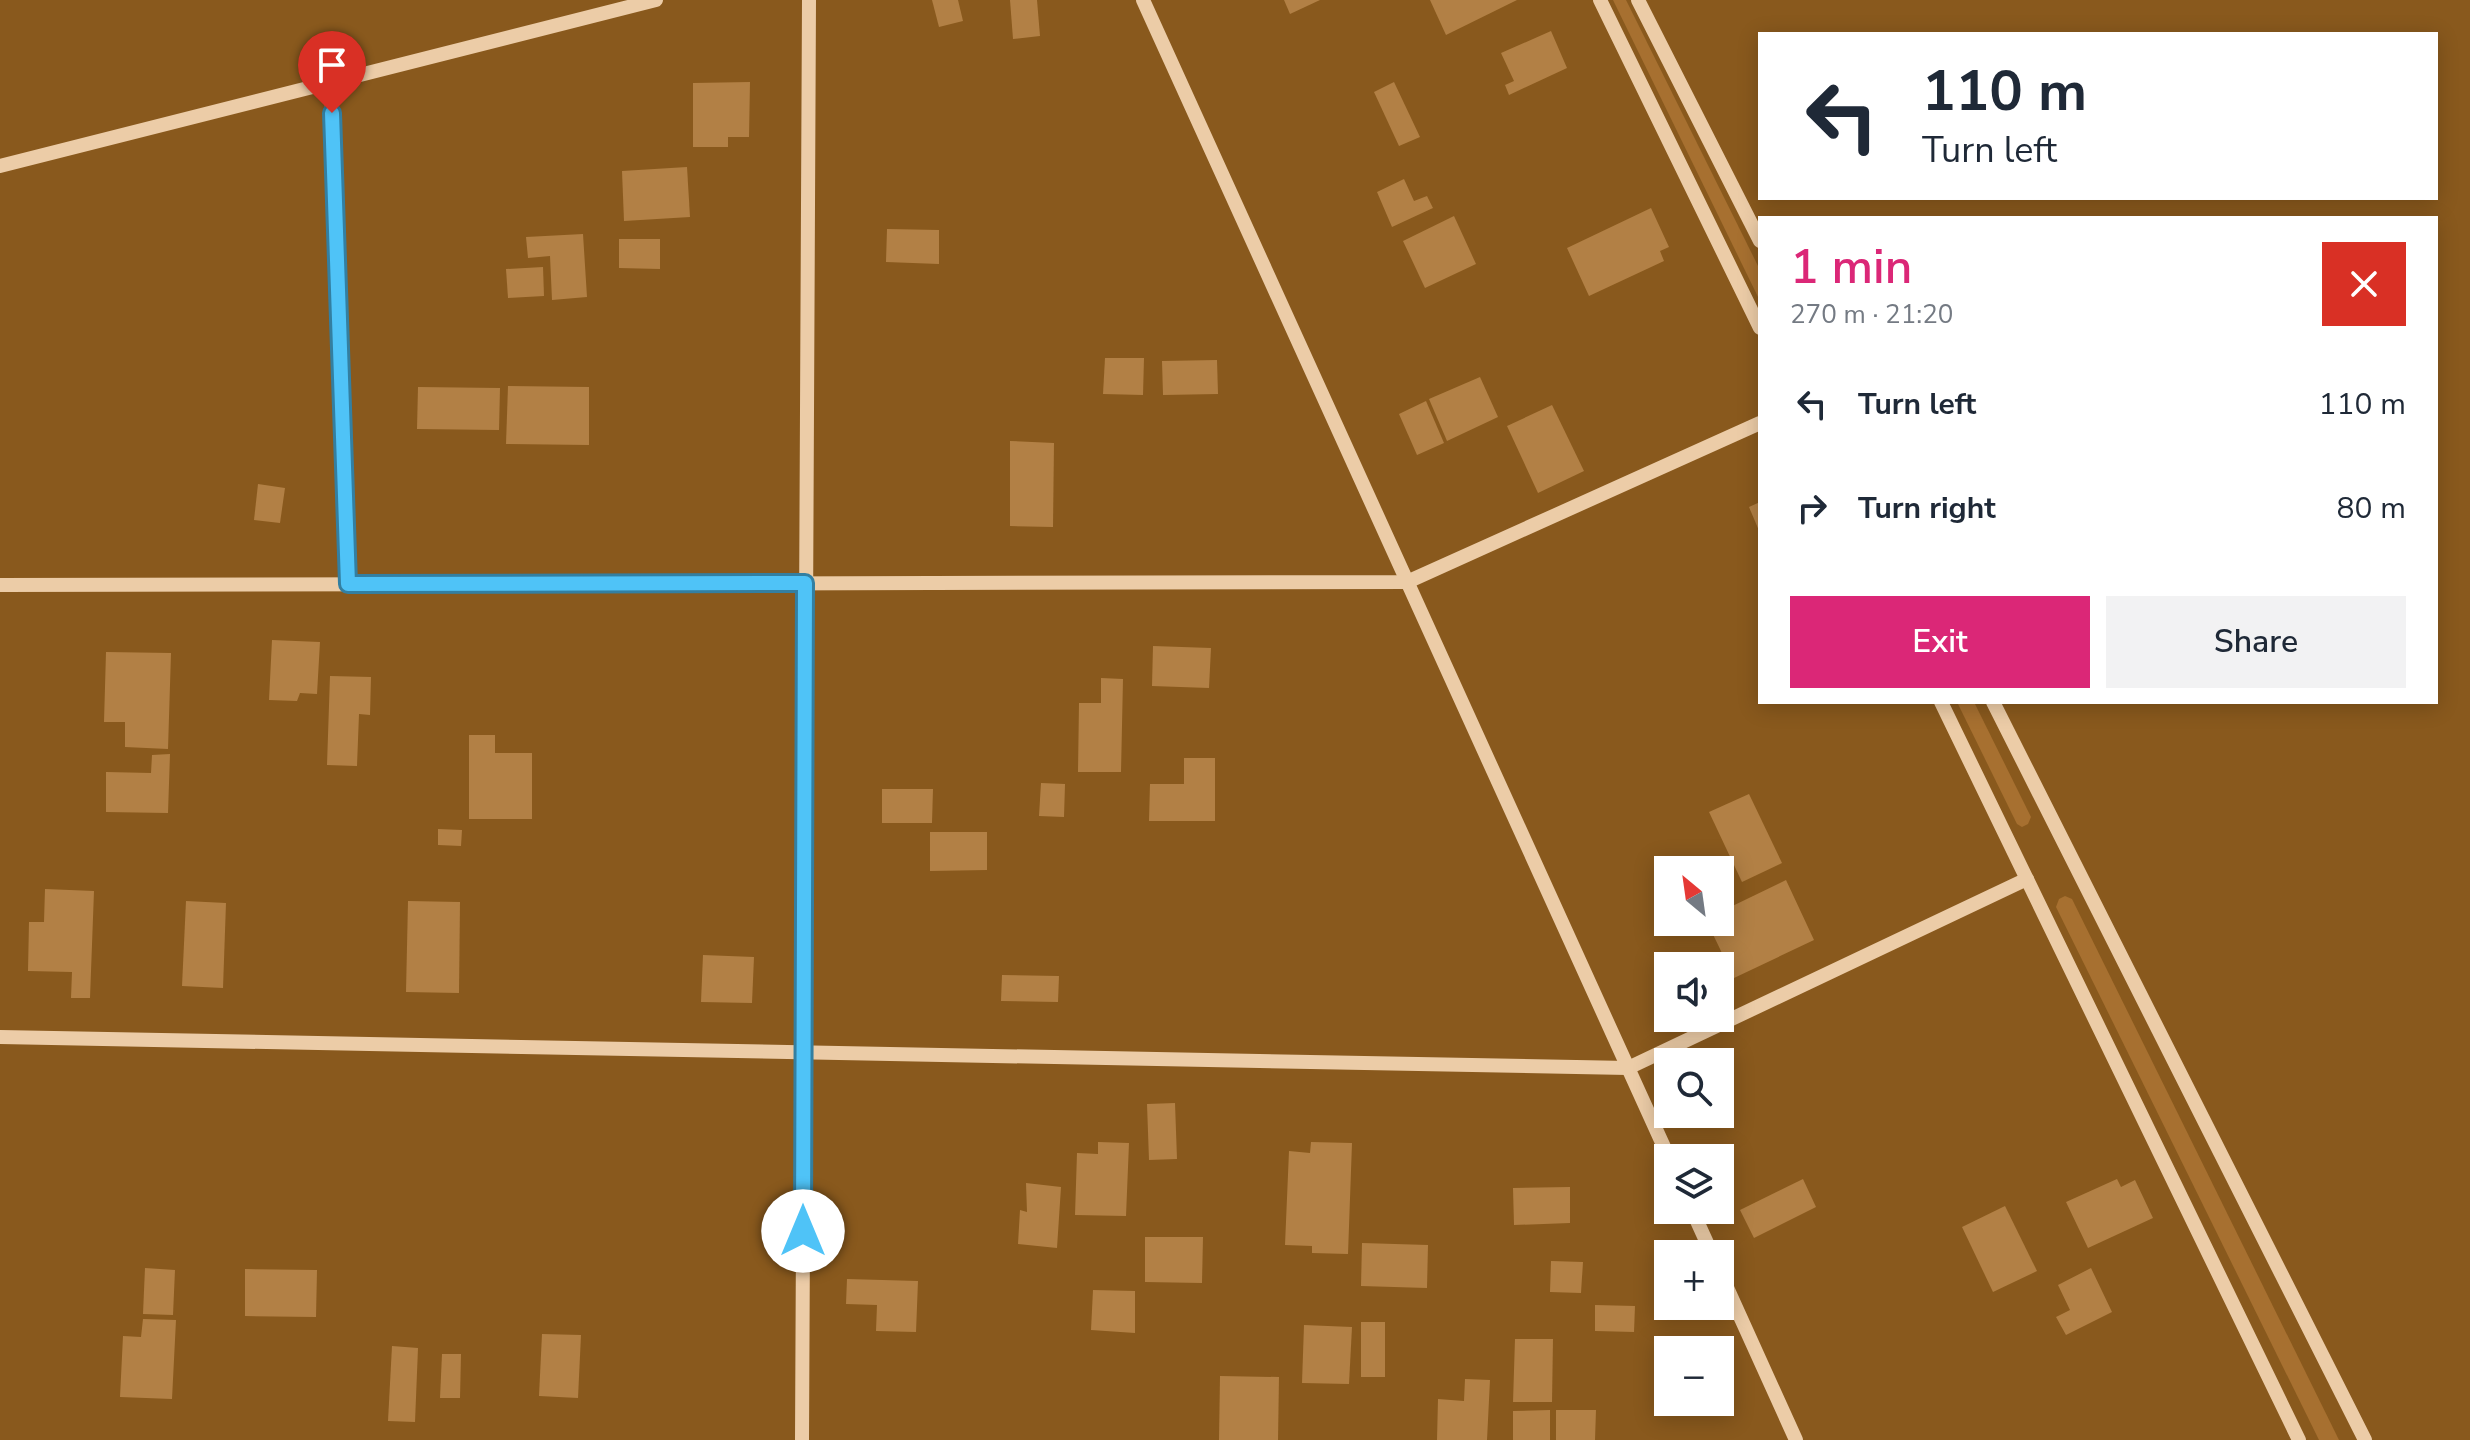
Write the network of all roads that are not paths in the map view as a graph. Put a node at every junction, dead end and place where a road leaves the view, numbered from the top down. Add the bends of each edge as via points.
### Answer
1 (656, 0) edge
2 (809, 0) edge
3 (1143, 0) edge
4 (1600, 0) edge
5 (1638, 0) edge
6 (331, 82) junction
7 (0, 166) edge
8 (1758, 237) edge
9 (1758, 324) edge
10 (1758, 424) edge
11 (1407, 582) junction
12 (805, 583) junction
13 (348, 584) junction
14 (0, 585) edge
15 (1942, 704) edge
16 (1994, 704) edge
17 (2027, 879) junction
18 (0, 1037) edge
19 (803, 1052) junction
20 (1628, 1068) junction
21 (1663, 1144) edge
22 (1734, 1303) edge
23 (802, 1440) edge
24 (1796, 1440) edge
25 (2299, 1440) edge
26 (2365, 1440) edge

1 - 6 street
2 - 12 street
3 - 11 street
4 - 9 street
5 - 8 street
6 - 7 street
6 - 13 street
10 - 11 street
11 - 12 street
11 - 20 street
12 - 13 street
12 - 19 street
13 - 14 street
15 - 17 street
16 - 26 street
17 - 20 street
17 - 25 street
18 - 19 street
19 - 20 street
19 - 23 street
20 - 21 street
22 - 24 street

